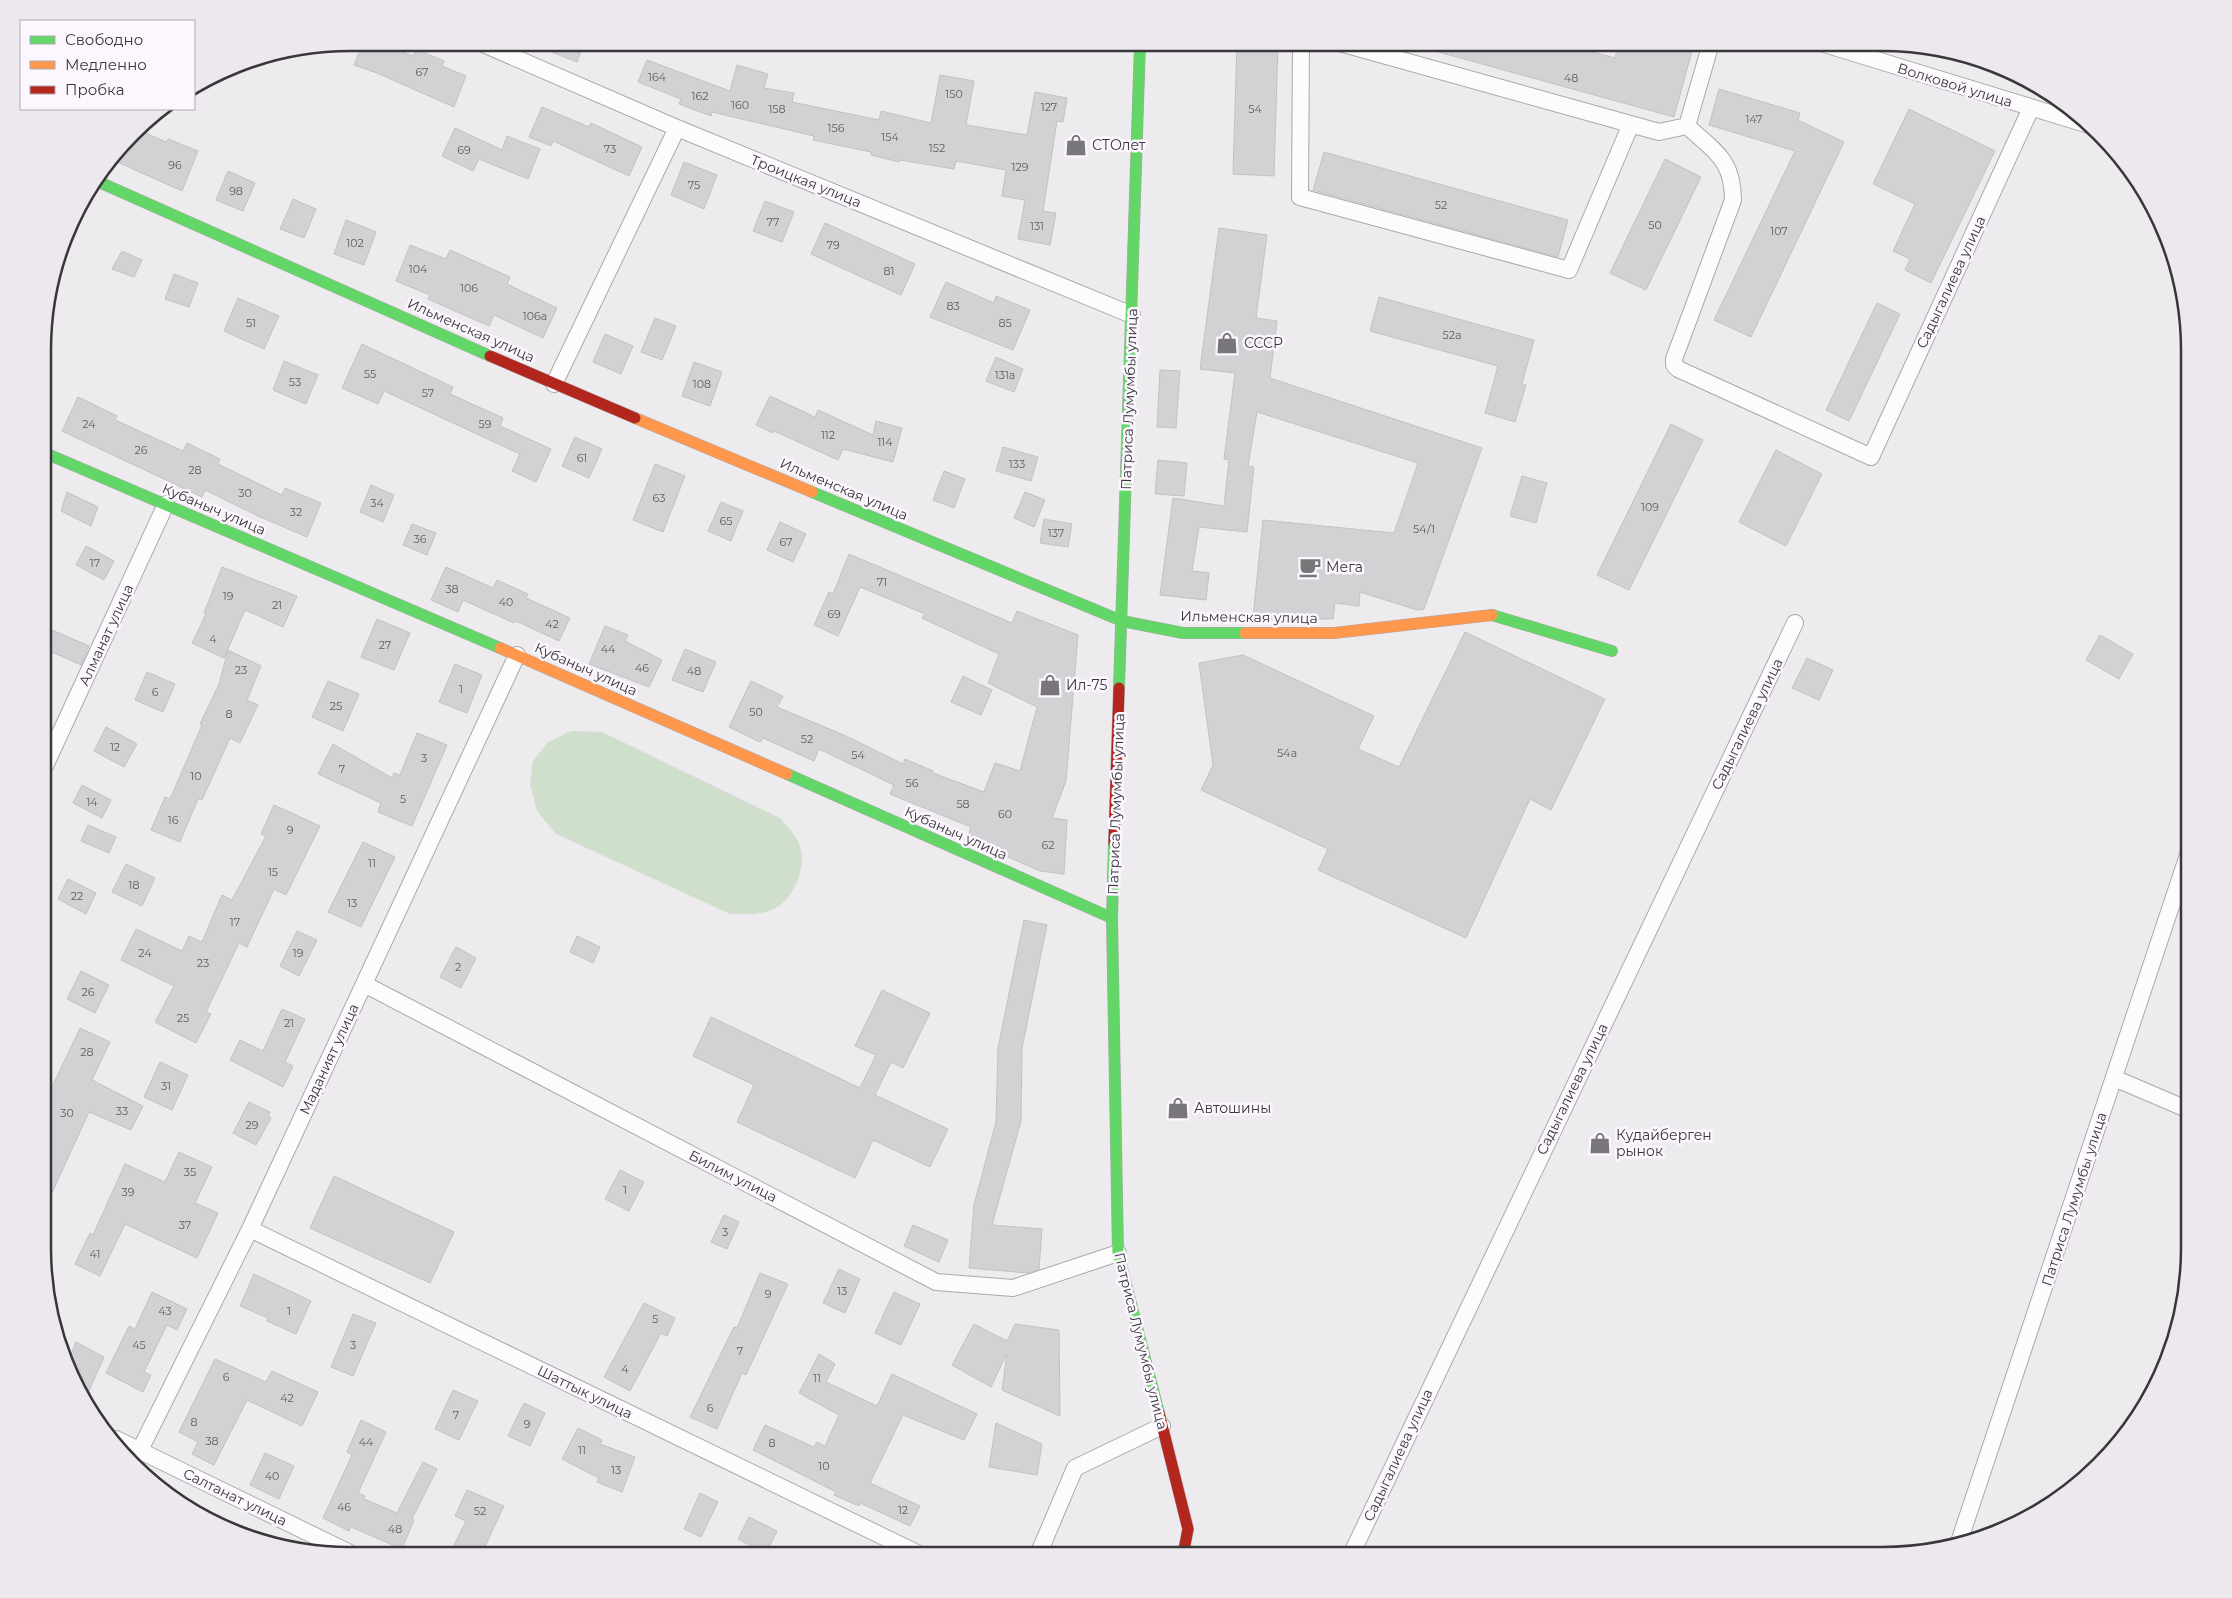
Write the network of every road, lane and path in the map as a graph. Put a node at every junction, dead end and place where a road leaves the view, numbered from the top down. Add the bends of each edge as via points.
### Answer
1 (501, 51) edge
2 (1140, 51) edge
3 (1301, 51) edge
4 (1369, 51) edge
5 (1709, 51) edge
6 (1860, 51) edge
7 (2031, 108) junction
8 (2073, 120) edge
9 (1631, 124) junction
10 (1687, 126) junction
11 (676, 128) junction
12 (102, 183) edge
13 (1132, 315) junction
14 (554, 384) junction
15 (51, 456) edge
16 (166, 504) junction
17 (1122, 621) junction
18 (1795, 623) dead end
19 (1612, 651) dead end
20 (517, 655) junction
21 (51, 753) edge
22 (2181, 876) edge
23 (1112, 918) junction
24 (364, 984) junction
25 (2114, 1078) junction
26 (2181, 1107) edge
27 (250, 1229) junction
28 (1118, 1253) junction
29 (1162, 1426) junction
30 (137, 1455) edge
31 (1961, 1536) edge
32 (335, 1546) edge
33 (905, 1547) edge
34 (1041, 1547) edge
35 (1185, 1547) edge
36 (1354, 1547) edge

1 - 11 street, Троицкая улица
2 - 13 street, Патриса Лумумбы улица
3 - 9 street via 1300,197 1569,270
4 - 9 street
5 - 10 street
6 - 7 street, Волковой улица
7 - 8 street, Волковой улица
7 - 10 street, Садыгалиева улица via 1871,458 1674,365 1733,200 1733,181 1724,160
9 - 10 street via 1659,132
11 - 13 street, Троицкая улица
11 - 14 street
12 - 14 street, Ильменская улица
13 - 17 street, Патриса Лумумбы улица
14 - 17 street, Ильменская улица
15 - 16 street, Кубаныч улица
16 - 20 street, Кубаныч улица
16 - 21 street, Алманат улица
17 - 19 street, Ильменская улица via 1183,633 1334,634 1495,615
17 - 23 street, Патриса Лумумбы улица
18 - 36 street, Садыгалиева улица
20 - 23 street, Кубаныч улица
20 - 24 street, Маданият улица
22 - 25 street, Патриса Лумумбы улица
23 - 28 street, Патриса Лумумбы улица
24 - 27 street, Маданият улица
24 - 28 street, Билим улица via 936,1282 1012,1288
25 - 26 street
25 - 31 street, Патриса Лумумбы улица
27 - 30 street, Маданият улица
27 - 33 street, Шаттык улица
28 - 29 street, Патриса Лумумбы улица
29 - 34 street via 1075,1468
29 - 35 street, Патриса Лумумбы улица via 1188,1529
30 - 32 street, Салтанат улица

